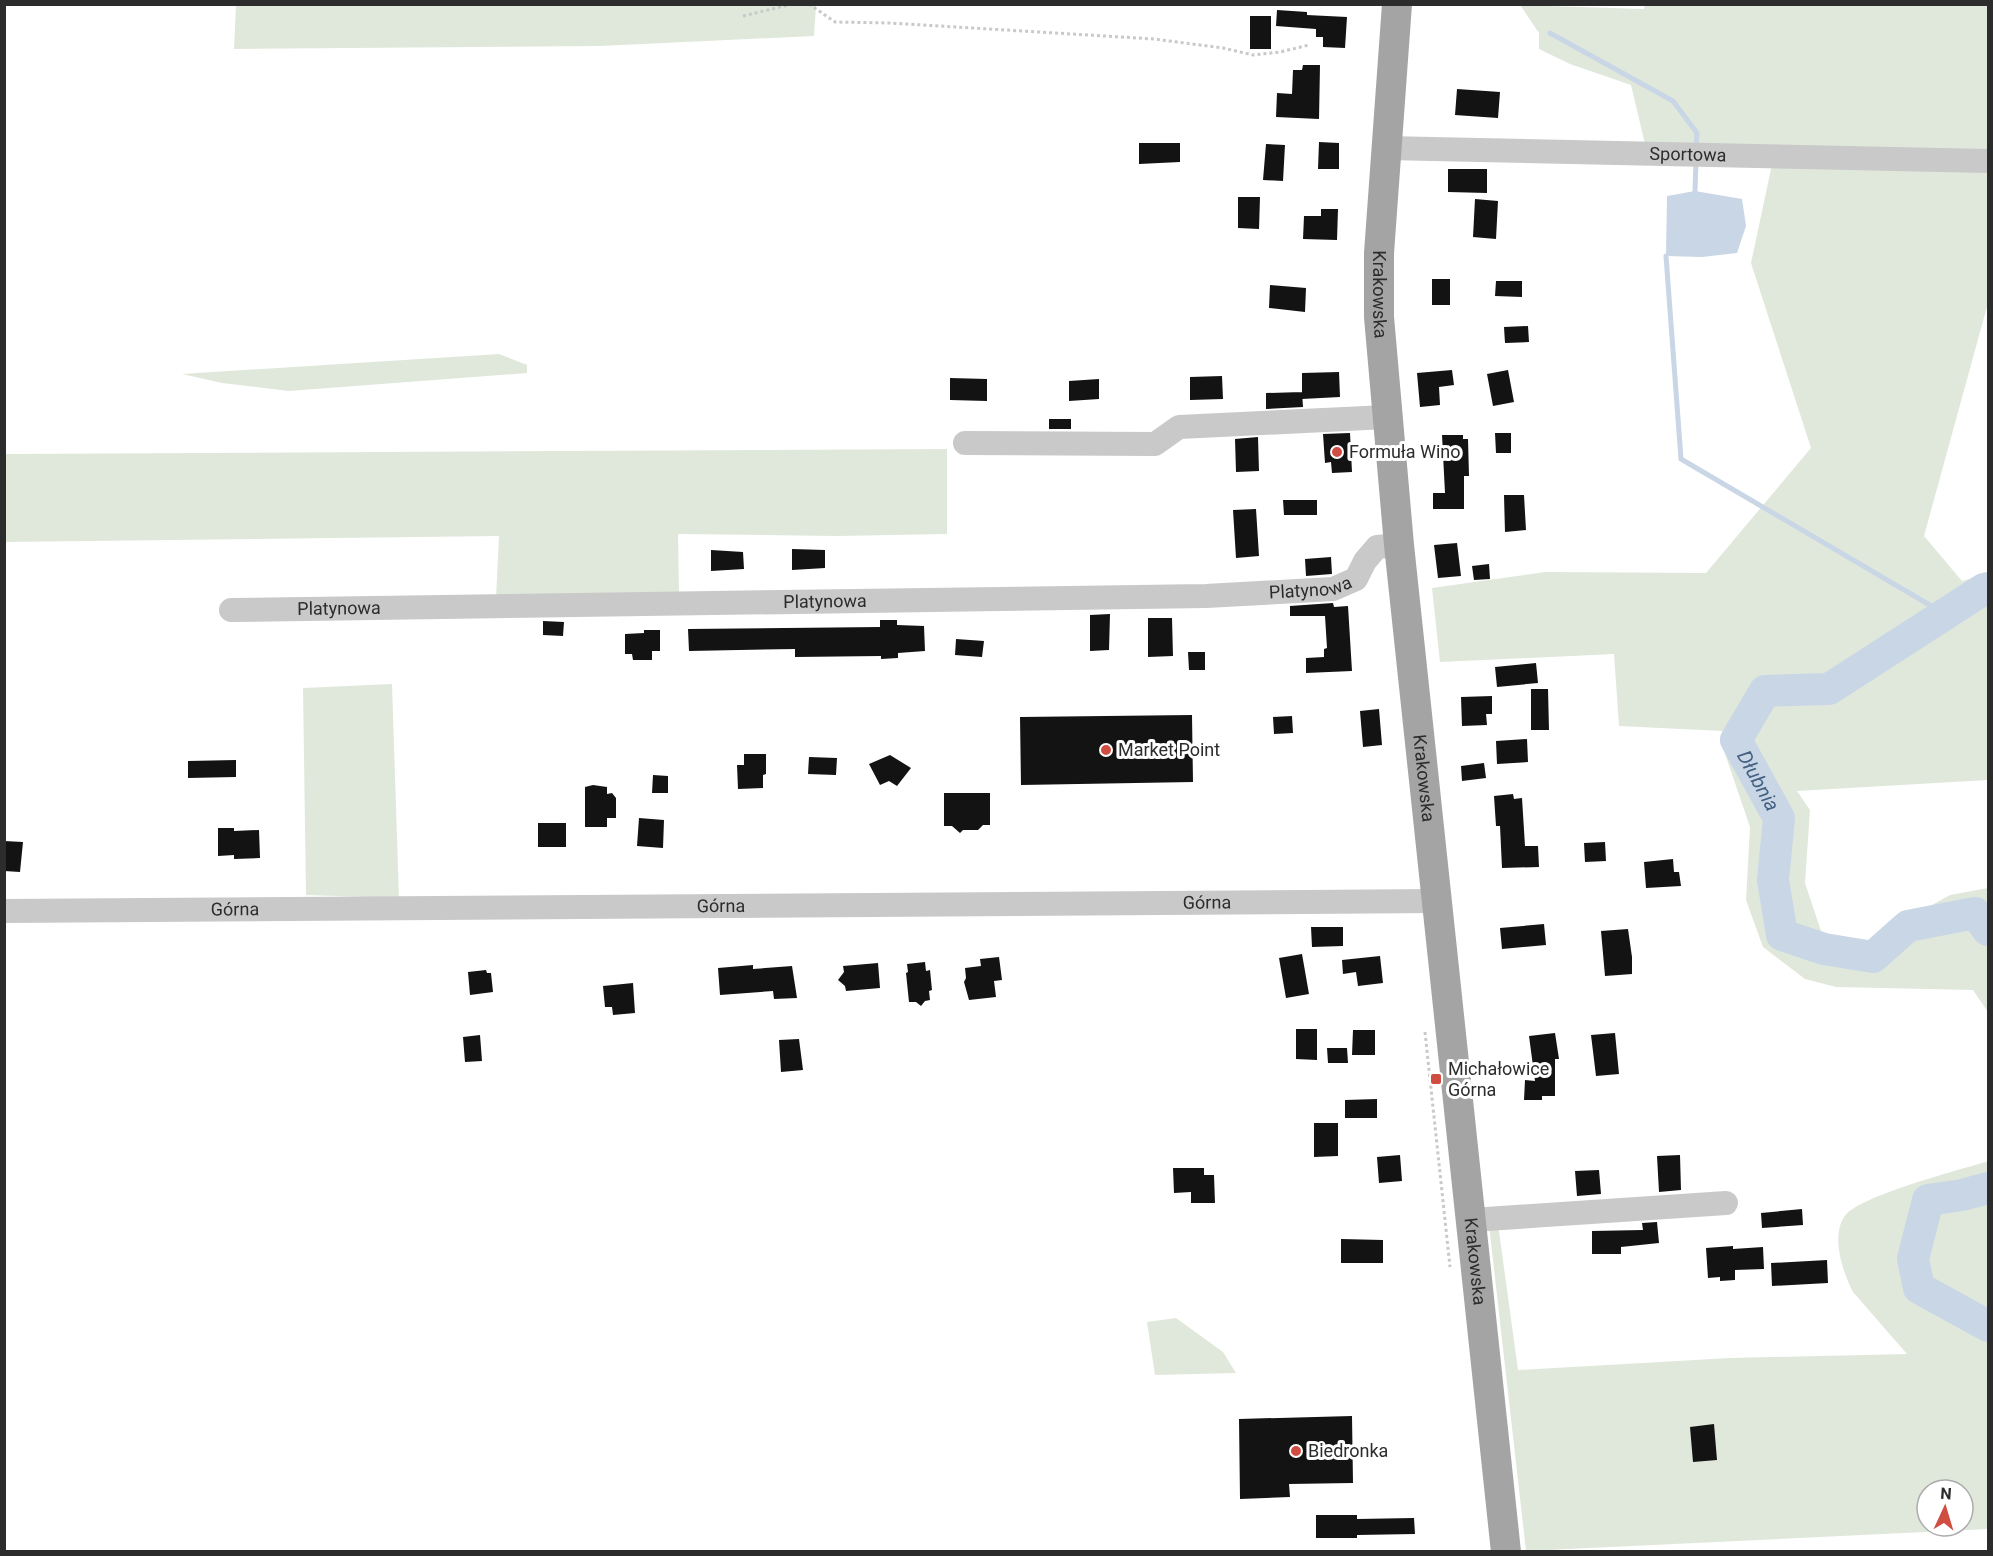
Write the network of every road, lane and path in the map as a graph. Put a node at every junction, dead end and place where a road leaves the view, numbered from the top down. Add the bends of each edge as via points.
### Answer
1 (793, 4) edge
2 (810, 4) edge
3 (1397, 4) edge
4 (743, 16) dead end
5 (1309, 45) dead end
6 (1386, 148) junction
7 (1989, 161) edge
8 (1387, 417) junction
9 (965, 443) dead end
10 (1399, 544) junction
11 (231, 610) dead end
12 (1438, 901) junction
13 (4, 910) edge
14 (1726, 1203) dead end
15 (1472, 1220) junction
16 (1506, 1551) edge

1 - 4 path
2 - 5 path via 835,22 1154,39 1253,55
3 - 6 main road, Krakowska
6 - 7 street, Sportowa
6 - 8 main road, Krakowska via 1378,299
8 - 9 street via 1179,427 1155,444
8 - 10 main road, Krakowska
10 - 11 street, Platynowa via 1377,547 1356,579 1333,589 1217,596
10 - 12 main road, Krakowska
12 - 13 street, Górna
12 - 15 main road, Krakowska
14 - 15 street
15 - 16 main road, Krakowska

